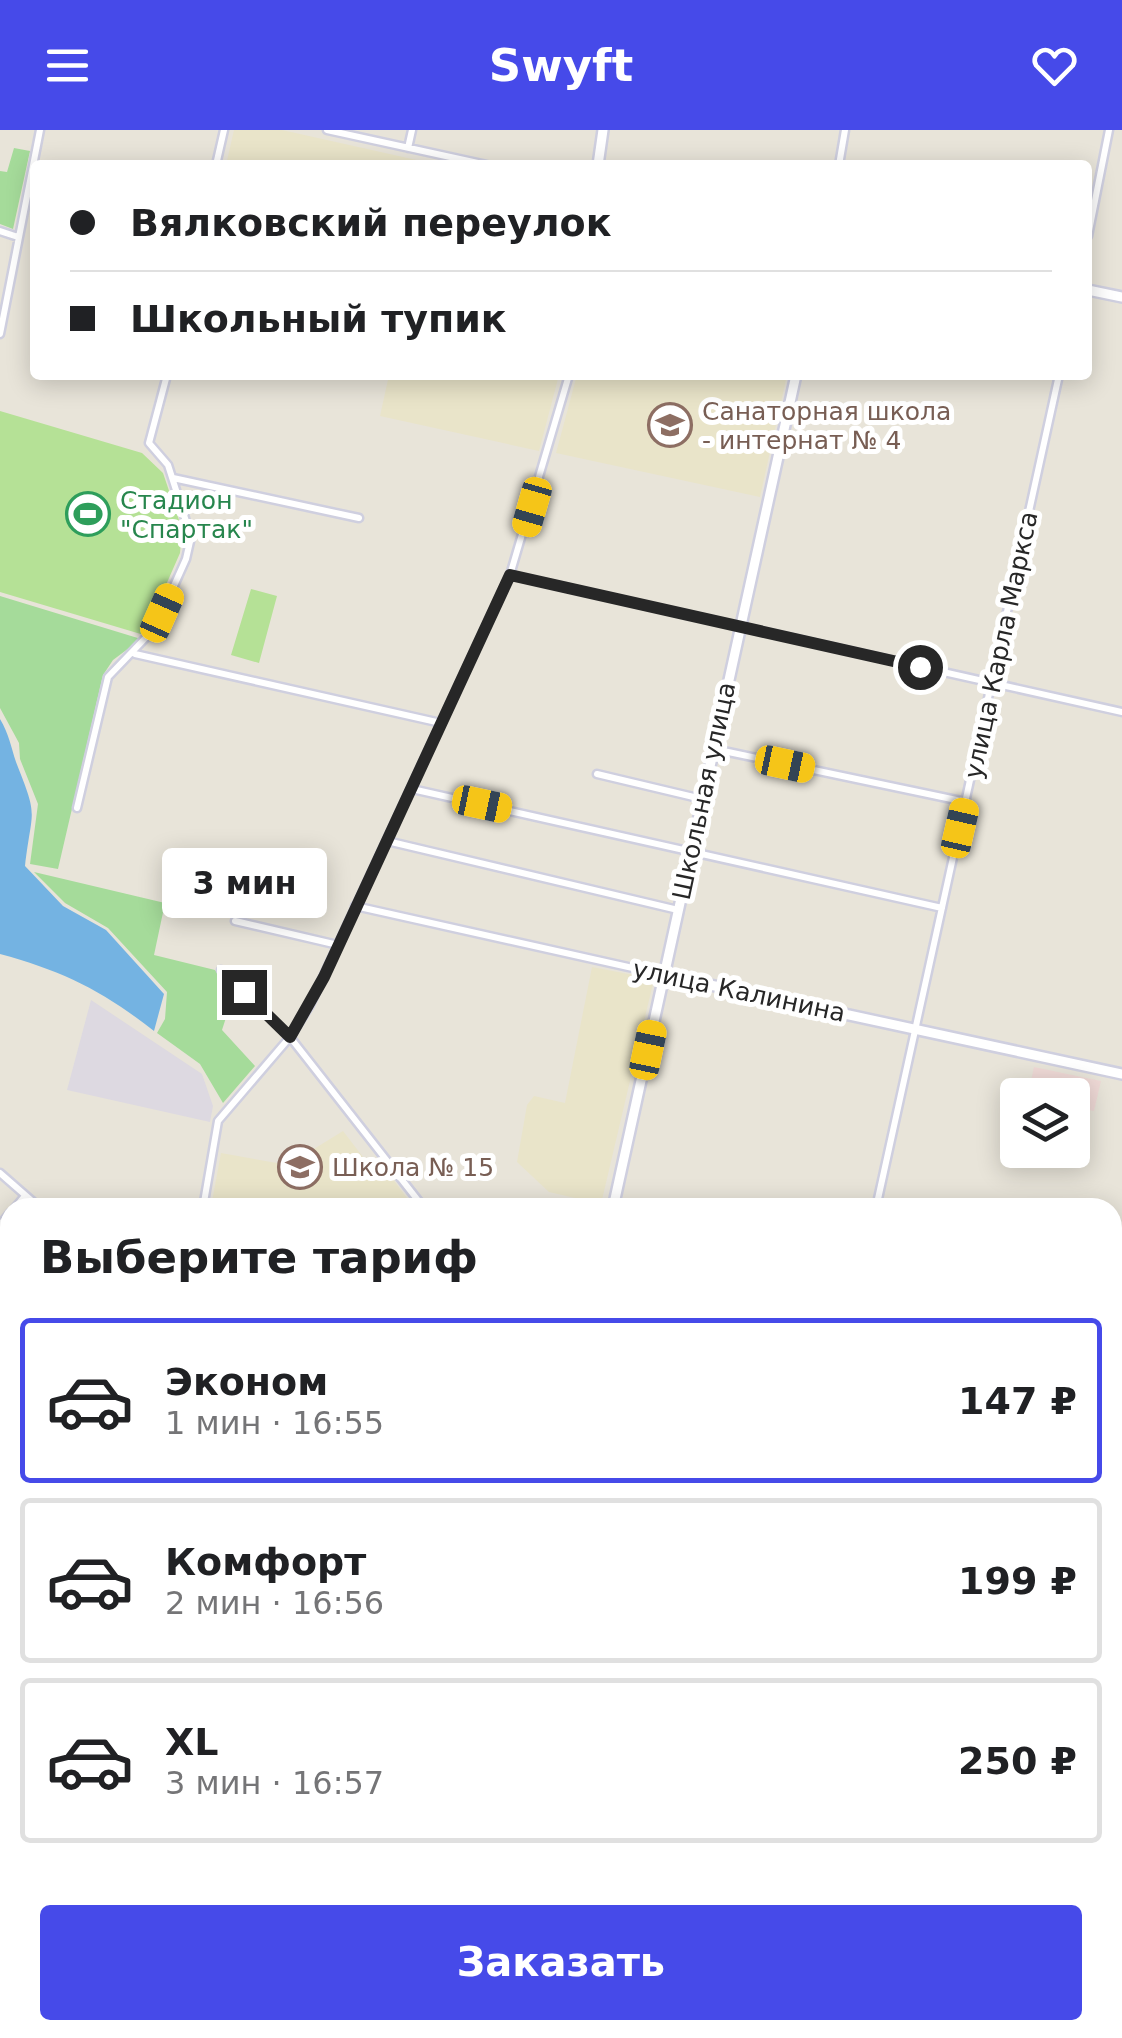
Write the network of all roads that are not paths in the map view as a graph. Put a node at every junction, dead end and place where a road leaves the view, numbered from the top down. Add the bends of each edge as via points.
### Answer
1 (40, 130) edge
2 (224, 130) edge
3 (327, 130) edge
4 (412, 130) edge
5 (603, 130) edge
6 (845, 130) edge
7 (1109, 130) edge
8 (408, 148) junction
9 (34, 160) edge
10 (217, 160) edge
11 (464, 160) edge
12 (599, 160) edge
13 (839, 160) edge
14 (30, 179) edge
15 (1092, 216) edge
16 (0, 230) edge
17 (18, 238) junction
18 (1092, 291) edge
19 (1122, 297) edge
20 (0, 334) edge
21 (166, 380) edge
22 (568, 380) edge
23 (795, 380) edge
24 (1058, 380) edge
25 (172, 478) junction
26 (359, 518) dead end
27 (510, 575) junction
28 (740, 625) junction
29 (134, 654) junction
30 (993, 683) junction
31 (1122, 712) edge
32 (442, 723) junction
33 (713, 748) junction
34 (596, 774) dead end
35 (412, 788) junction
36 (702, 799) junction
37 (966, 802) junction
38 (77, 808) dead end
39 (386, 841) junction
40 (691, 851) junction
41 (355, 906) junction
42 (942, 908) junction
43 (678, 910) junction
44 (235, 920) dead end
45 (338, 945) junction
46 (221, 970) dead end
47 (664, 975) junction
48 (914, 1029) junction
49 (290, 1037) junction
50 (1122, 1074) edge
51 (0, 1173) edge
52 (25, 1196) joint
53 (28, 1198) edge
54 (205, 1198) edge
55 (413, 1198) edge
56 (615, 1198) edge
57 (878, 1198) edge

1 - 9 street
2 - 10 street
3 - 8 street
4 - 8 street
5 - 12 main road
6 - 13 street
7 - 15 street
8 - 11 street
14 - 17 street
16 - 17 street
17 - 20 street
18 - 19 main road
21 - 25 street via 149,443
22 - 27 street
23 - 28 main road, Школьная улица
24 - 30 street, улица Карла Маркса
25 - 26 street
25 - 29 street via 188,548 155,628
27 - 28 street
27 - 32 street
28 - 30 street
28 - 33 main road, Школьная улица
29 - 32 street
29 - 38 street via 108,677
30 - 31 street
30 - 37 street, улица Карла Маркса
32 - 35 street
33 - 36 main road, Школьная улица
33 - 37 street
34 - 36 street
35 - 39 street
35 - 40 street
36 - 40 main road, Школьная улица
37 - 42 street, улица Карла Маркса
39 - 41 street
39 - 43 street
40 - 42 street
40 - 43 main road, Школьная улица
41 - 45 street
41 - 47 street, улица Калинина
42 - 48 street, улица Карла Маркса
43 - 47 main road, Школьная улица
44 - 45 street
45 - 49 street
46 - 49 street
47 - 48 main road, улица Калинина
47 - 56 main road, Школьная улица
48 - 50 main road, улица Калинина
48 - 57 street, улица Карла Маркса
49 - 54 street via 218,1122
49 - 55 street
51 - 52 street
52 - 53 street

